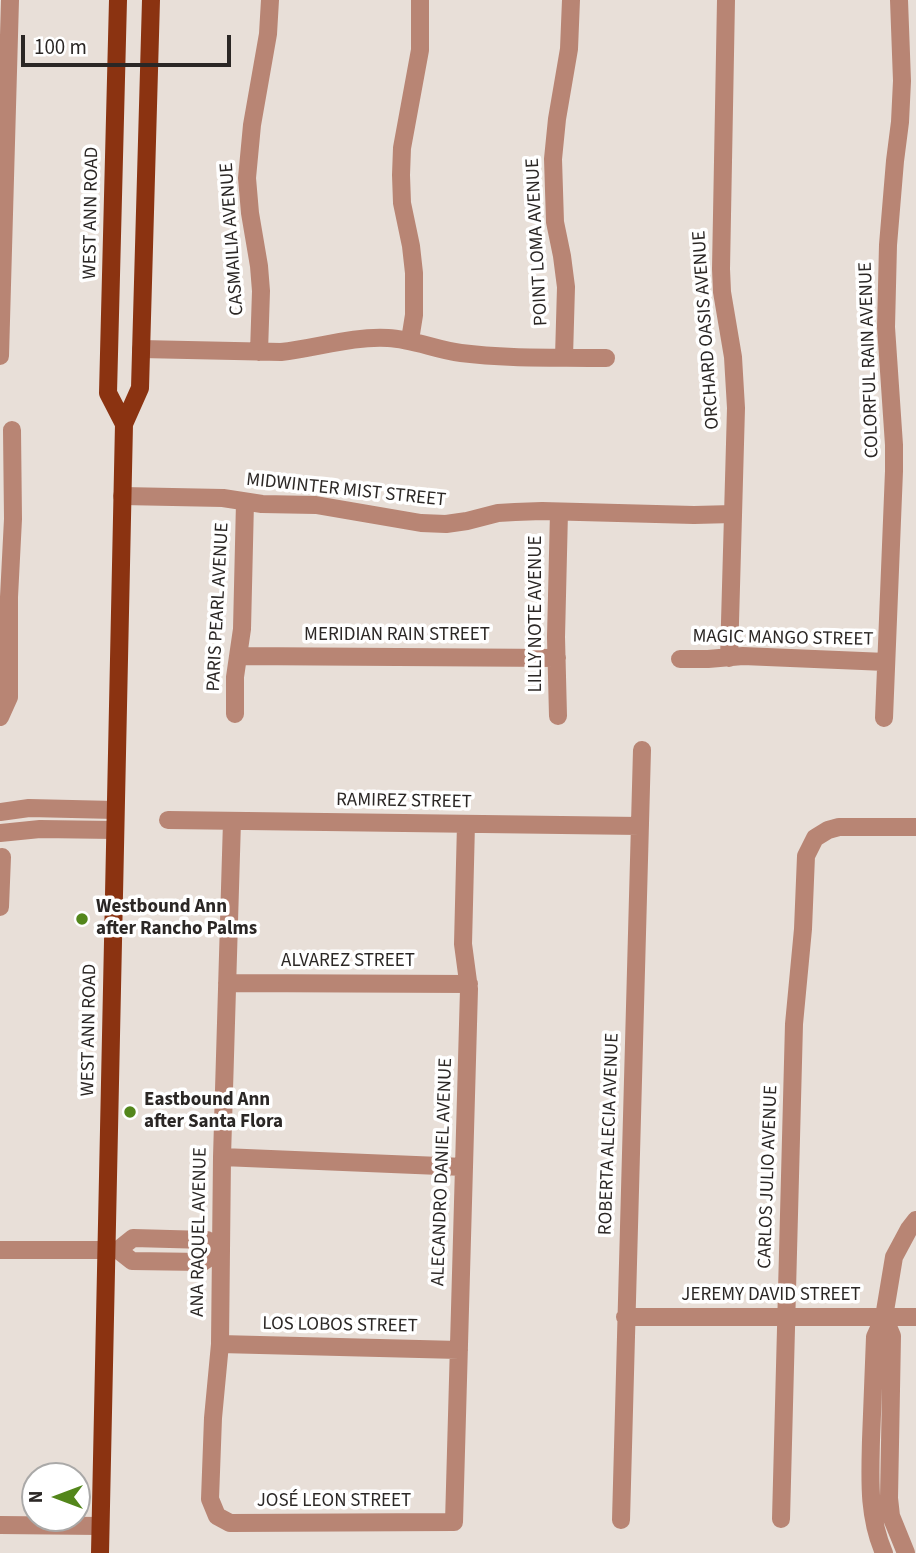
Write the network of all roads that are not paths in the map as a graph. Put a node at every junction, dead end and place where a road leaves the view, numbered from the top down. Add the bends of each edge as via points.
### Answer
1 (9, 0) edge
2 (118, 0) edge
3 (151, 0) edge
4 (270, 0) edge
5 (421, 0) edge
6 (571, 0) edge
7 (726, 0) edge
8 (900, 0) edge
9 (1, 307) edge
10 (410, 340) junction
11 (141, 349) junction
12 (259, 352) junction
13 (0, 356) edge
14 (564, 357) junction
15 (606, 358) dead end
16 (124, 424) junction
17 (12, 430) dead end
18 (122, 496) junction
19 (245, 502) junction
20 (559, 512) junction
21 (733, 514) junction
22 (238, 656) junction
23 (557, 657) junction
24 (729, 657) junction
25 (680, 659) dead end
26 (886, 662) junction
27 (235, 714) dead end
28 (558, 716) dead end
29 (0, 717) edge
30 (884, 718) dead end
31 (642, 750) dead end
32 (116, 810) junction
33 (0, 812) edge
34 (168, 820) dead end
35 (232, 821) junction
36 (466, 824) junction
37 (640, 826) junction
38 (916, 827) edge
39 (115, 830) junction
40 (0, 833) edge
41 (2, 857) dead end
42 (0, 907) edge
43 (227, 983) junction
44 (469, 984) junction
45 (222, 1157) junction
46 (464, 1167) junction
47 (916, 1220) edge
48 (0, 1250) edge
49 (112, 1250) junction
50 (220, 1250) junction
51 (625, 1317) junction
52 (884, 1317) junction
53 (916, 1317) edge
54 (786, 1318) junction
55 (220, 1344) junction
56 (459, 1350) junction
57 (217, 1516) joint
58 (781, 1519) dead end
59 (621, 1520) dead end
60 (454, 1522) joint
61 (0, 1525) edge
62 (100, 1526) junction
63 (897, 1532) junction
64 (881, 1546) edge
65 (100, 1553) edge
66 (906, 1553) edge

1 - 9 street
2 - 16 main road, WEST ANN ROAD via 108,393
3 - 11 main road, WEST ANN ROAD
4 - 12 street, CASMAILIA AVENUE via 247,178 260,278
5 - 10 street via 421,50 402,148 402,203 415,285
6 - 14 street, POINT LOMA AVENUE via 569,49 553,159 555,222 566,287
7 - 21 street, ORCHARD OASIS AVENUE via 720,269 736,408
8 - 26 street, COLORFUL RAIN AVENUE via 902,81 886,327 894,471
9 - 13 street
10 - 12 street via 376,338
10 - 14 street via 476,355
11 - 12 street
11 - 16 main road, WEST ANN ROAD via 140,388
14 - 15 street
16 - 18 main road, WEST ANN ROAD
17 - 29 street via 9,697
18 - 19 street, MIDWINTER MIST STREET
18 - 32 main road, WEST ANN ROAD
19 - 20 street, MIDWINTER MIST STREET via 316,505 446,524 498,513
19 - 22 street, PARIS PEARL AVENUE
20 - 21 street, MIDWINTER MIST STREET
20 - 23 street, LILLY NOTE AVENUE
21 - 24 street, ORCHARD OASIS AVENUE
22 - 23 street, MERIDIAN RAIN STREET
22 - 27 street, PARIS PEARL AVENUE
23 - 28 street, LILLY NOTE AVENUE
24 - 25 street, MAGIC MANGO STREET
24 - 26 street, MAGIC MANGO STREET
26 - 30 street, COLORFUL RAIN AVENUE
31 - 37 street, ROBERTA ALECIA AVENUE
32 - 33 street
32 - 39 main road, WEST ANN ROAD
34 - 35 street, RAMIREZ STREET
35 - 36 street, RAMIREZ STREET
35 - 43 street, ANA RAQUEL AVENUE
36 - 37 street, RAMIREZ STREET
36 - 44 street, ALECANDRO DANIEL AVENUE via 463,944
37 - 51 street, ROBERTA ALECIA AVENUE
38 - 54 street, CARLOS JULIO AVENUE via 839,827 815,838 806,856 794,1024
39 - 40 street
39 - 49 main road, WEST ANN ROAD
41 - 42 street
43 - 44 street, ALVAREZ STREET
43 - 45 street, ANA RAQUEL AVENUE
44 - 46 street, ALECANDRO DANIEL AVENUE
45 - 46 street
45 - 50 street, ANA RAQUEL AVENUE
46 - 56 street, ALECANDRO DANIEL AVENUE
47 - 52 street via 894,1257
48 - 49 street
49 - 50 street via 133,1238 207,1240
49 - 62 main road, WEST ANN ROAD
50 - 55 street, ANA RAQUEL AVENUE
51 - 54 street, JEREMY DAVID STREET
51 - 59 street, ROBERTA ALECIA AVENUE
52 - 53 street, JEREMY DAVID STREET
52 - 54 street, JEREMY DAVID STREET
52 - 63 street via 892,1336 889,1498
52 - 64 street via 875,1337 870,1491
54 - 58 street, CARLOS JULIO AVENUE
55 - 56 street, LOS LOBOS STREET
55 - 57 street, ANA RAQUEL AVENUE via 210,1499
56 - 60 street, ALECANDRO DANIEL AVENUE
57 - 60 street, JOSÉ LEON STREET via 230,1523
61 - 62 street
62 - 65 main road, WEST ANN ROAD
63 - 64 street
63 - 66 street

